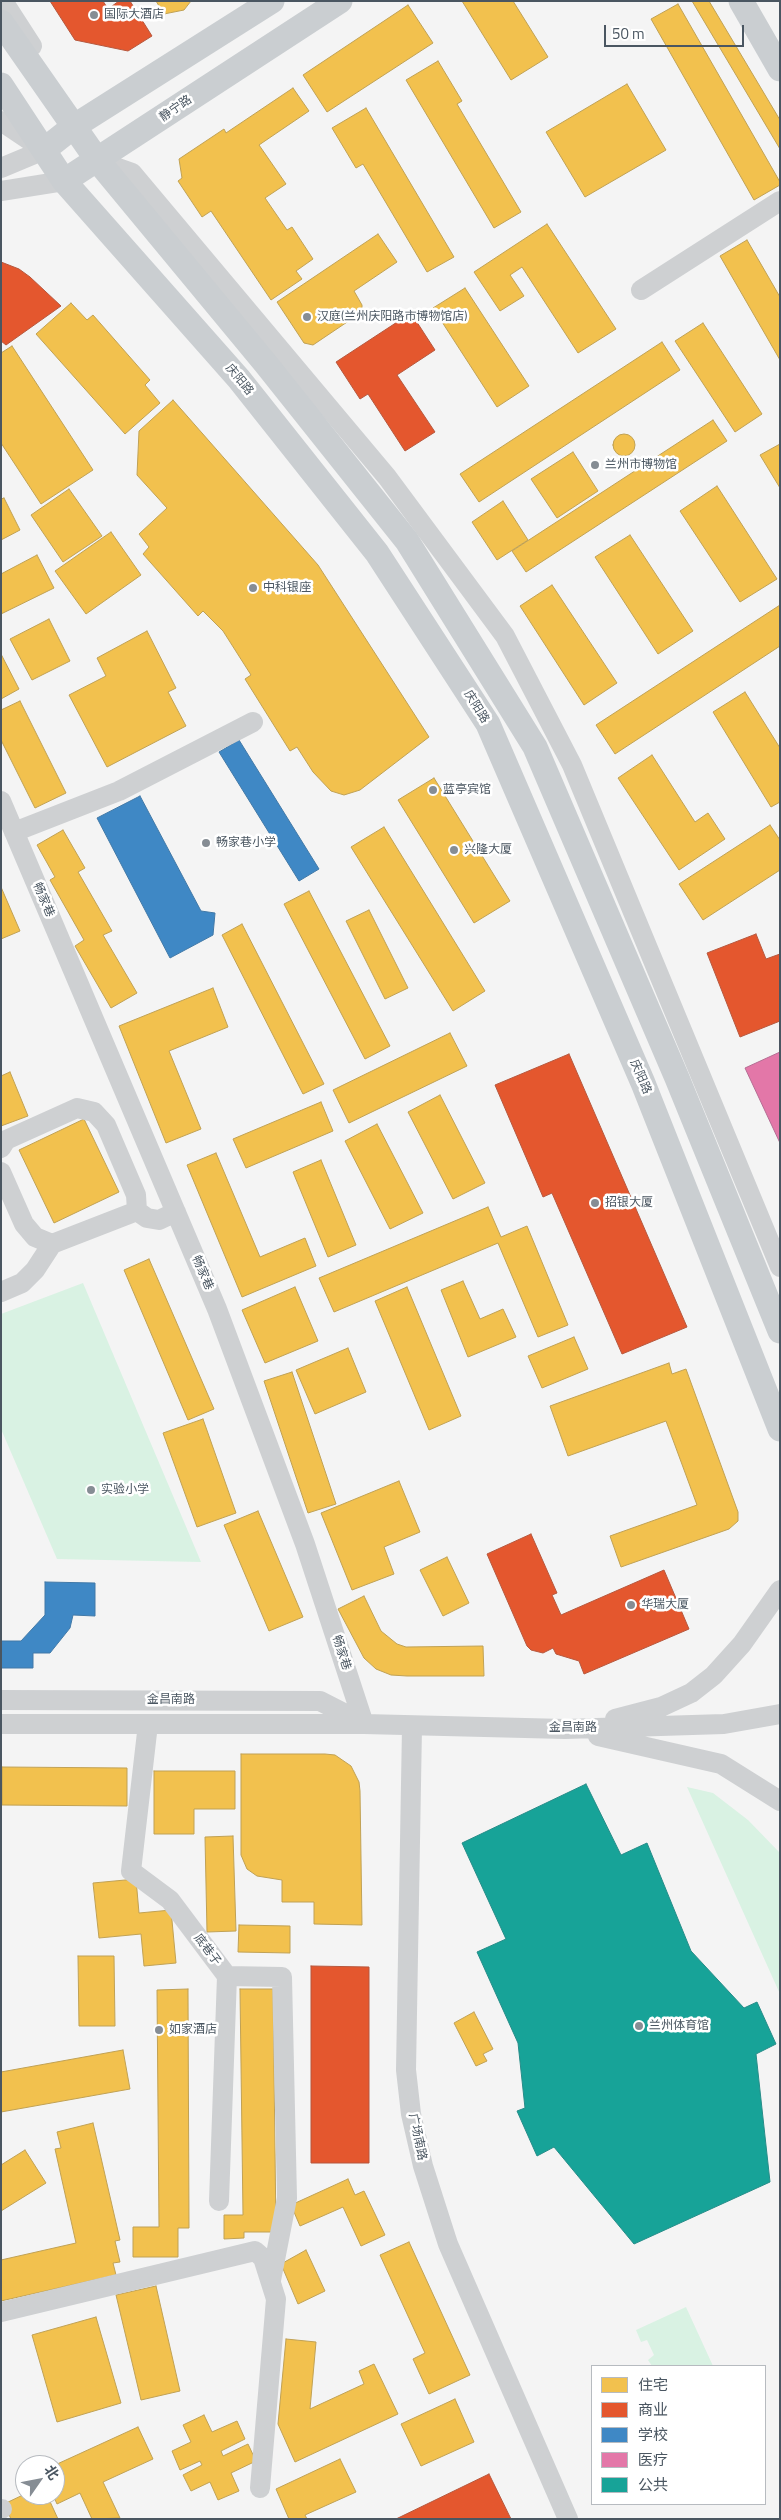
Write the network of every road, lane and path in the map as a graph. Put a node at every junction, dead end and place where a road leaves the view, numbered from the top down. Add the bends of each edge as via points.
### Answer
1 (3, 1) edge
2 (272, 1) edge
3 (340, 1) edge
4 (741, 1) edge
5 (759, 1) edge
6 (1, 22) edge
7 (780, 38) edge
8 (780, 69) edge
9 (1, 85) edge
10 (1, 121) edge
11 (73, 128) junction
12 (44, 150) junction
13 (98, 160) junction
14 (1, 168) edge
15 (64, 181) junction
16 (1, 191) edge
17 (780, 200) edge
18 (641, 290) dead end
19 (254, 722) dead end
20 (1, 801) edge
21 (14, 832) junction
22 (1, 1148) edge
23 (1, 1172) edge
24 (137, 1211) junction
25 (176, 1212) junction
26 (52, 1244) junction
27 (780, 1267) edge
28 (1, 1292) edge
29 (776, 1315) edge
30 (780, 1331) edge
31 (780, 1429) edge
32 (780, 1590) edge
33 (1, 1700) edge
34 (780, 1714) edge
35 (1, 1724) edge
36 (148, 1724) junction
37 (364, 1724) junction
38 (412, 1727) junction
39 (565, 1729) junction
40 (780, 1801) edge
41 (228, 1976) junction
42 (219, 2201) dead end
43 (271, 2282) junction
44 (1, 2312) edge
45 (260, 2488) dead end
46 (568, 2519) edge

1 - 11 street via 48,71
2 - 11 main road
3 - 13 main road, 静宁路
4 - 8 main road
5 - 7 main road
6 - 11 main road
9 - 12 main road, 庆阳路
10 - 12 street
11 - 12 main road
11 - 13 main road
12 - 14 street
12 - 15 main road, 庆阳路
13 - 15 main road, 静宁路
13 - 27 street via 132,173 387,477 505,636 572,765
13 - 29 main road via 406,540 535,747
15 - 16 street, 静宁路
15 - 31 main road, 庆阳路 via 239,379 377,553 488,724 644,1083
17 - 18 street
19 - 21 street via 118,790
20 - 21 street, 畅家巷
21 - 25 street, 畅家巷
22 - 24 street via 6,1140 78,1108 94,1112 106,1126 136,1195
23 - 26 street via 24,1224 35,1237
24 - 25 street via 147,1218 159,1220
24 - 26 street
25 - 37 street, 畅家巷 via 217,1309 305,1544
26 - 28 street via 22,1283
29 - 30 main road
32 - 39 street via 742,1644 714,1675 691,1694 628,1717
33 - 37 street, 金昌南路 via 320,1700
34 - 39 street, 金昌南路 via 724,1724
35 - 36 street, 金昌南路
36 - 37 street, 金昌南路
36 - 41 street, 底巷子 via 131,1870 170,1900
37 - 38 street, 金昌南路
38 - 39 street, 金昌南路
38 - 46 street, 广场南路 via 406,2061 411,2114 423,2166 448,2244
39 - 40 street via 721,1764
41 - 42 street, 底巷子
41 - 43 street via 282,1977 287,2198
43 - 44 street via 263,2258 255,2251
43 - 45 street via 276,2299

